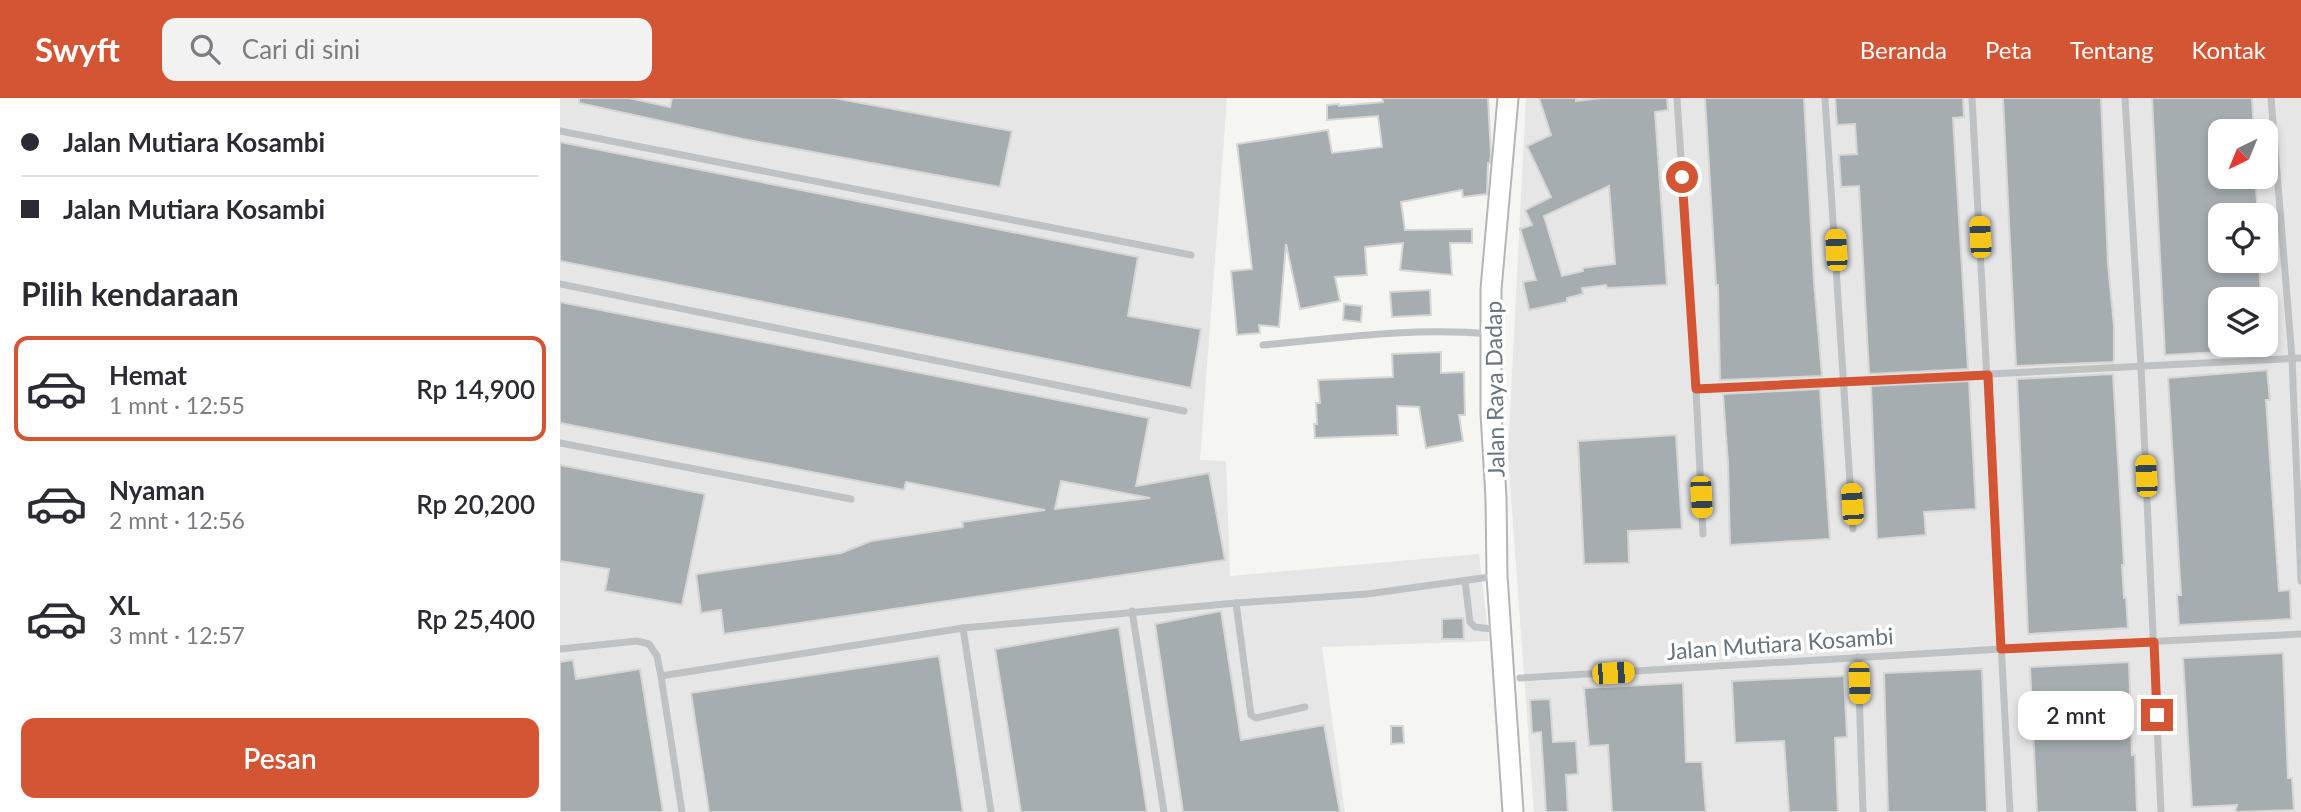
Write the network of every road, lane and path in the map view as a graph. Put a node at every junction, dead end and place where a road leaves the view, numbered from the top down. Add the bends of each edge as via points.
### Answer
1 (1508, 98) edge
2 (1677, 98) edge
3 (1825, 98) edge
4 (1972, 98) edge
5 (2124, 98) edge
6 (2272, 98) edge
7 (560, 131) edge
8 (1191, 255) dead end
9 (560, 284) edge
10 (1492, 335) junction
11 (1263, 345) dead end
12 (2292, 358) junction
13 (2301, 358) edge
14 (2141, 366) junction
15 (1988, 375) junction
16 (1844, 383) junction
17 (1696, 389) junction
18 (1184, 411) dead end
19 (560, 443) edge
20 (851, 499) dead end
21 (1853, 529) dead end
22 (1703, 534) dead end
23 (1497, 576) junction
24 (1465, 580) junction
25 (2301, 581) edge
26 (1236, 603) junction
27 (1132, 611) junction
28 (963, 628) junction
29 (1501, 630) junction
30 (2301, 634) edge
31 (2154, 642) junction
32 (560, 649) edge
33 (2001, 649) junction
34 (1858, 657) junction
35 (661, 676) junction
36 (1512, 679) junction
37 (1305, 707) dead end
38 (682, 812) edge
39 (991, 812) edge
40 (1164, 812) edge
41 (1513, 812) edge
42 (1863, 812) edge
43 (2010, 812) edge
44 (2161, 812) edge

1 - 10 main road, Jalan Raya Dadap via 1491,289
2 - 17 lane
3 - 16 lane
4 - 15 lane
5 - 14 lane
6 - 12 lane
7 - 8 lane
9 - 18 lane
10 - 11 lane via 1418,332
10 - 23 main road, Jalan Raya Dadap
12 - 13 lane
12 - 14 lane
12 - 25 lane
14 - 15 lane
14 - 31 lane
15 - 16 lane
15 - 33 lane
16 - 17 lane
16 - 21 lane
17 - 22 lane
19 - 20 lane
23 - 24 lane
23 - 29 main road, Jalan Raya Dadap
24 - 26 lane via 1367,594
24 - 29 lane via 1472,625
26 - 27 lane
26 - 37 lane via 1251,715 1256,718
27 - 28 lane
27 - 40 lane
28 - 35 lane
28 - 39 lane
29 - 36 main road, Jalan Raya Dadap
30 - 31 lane, Jalan Mutiara Kosambi
31 - 33 lane, Jalan Mutiara Kosambi
31 - 44 lane
32 - 35 lane via 649,644
33 - 34 lane, Jalan Mutiara Kosambi
33 - 43 lane
34 - 36 lane, Jalan Mutiara Kosambi
34 - 42 lane
35 - 38 lane
36 - 41 main road, Jalan Raya Dadap

